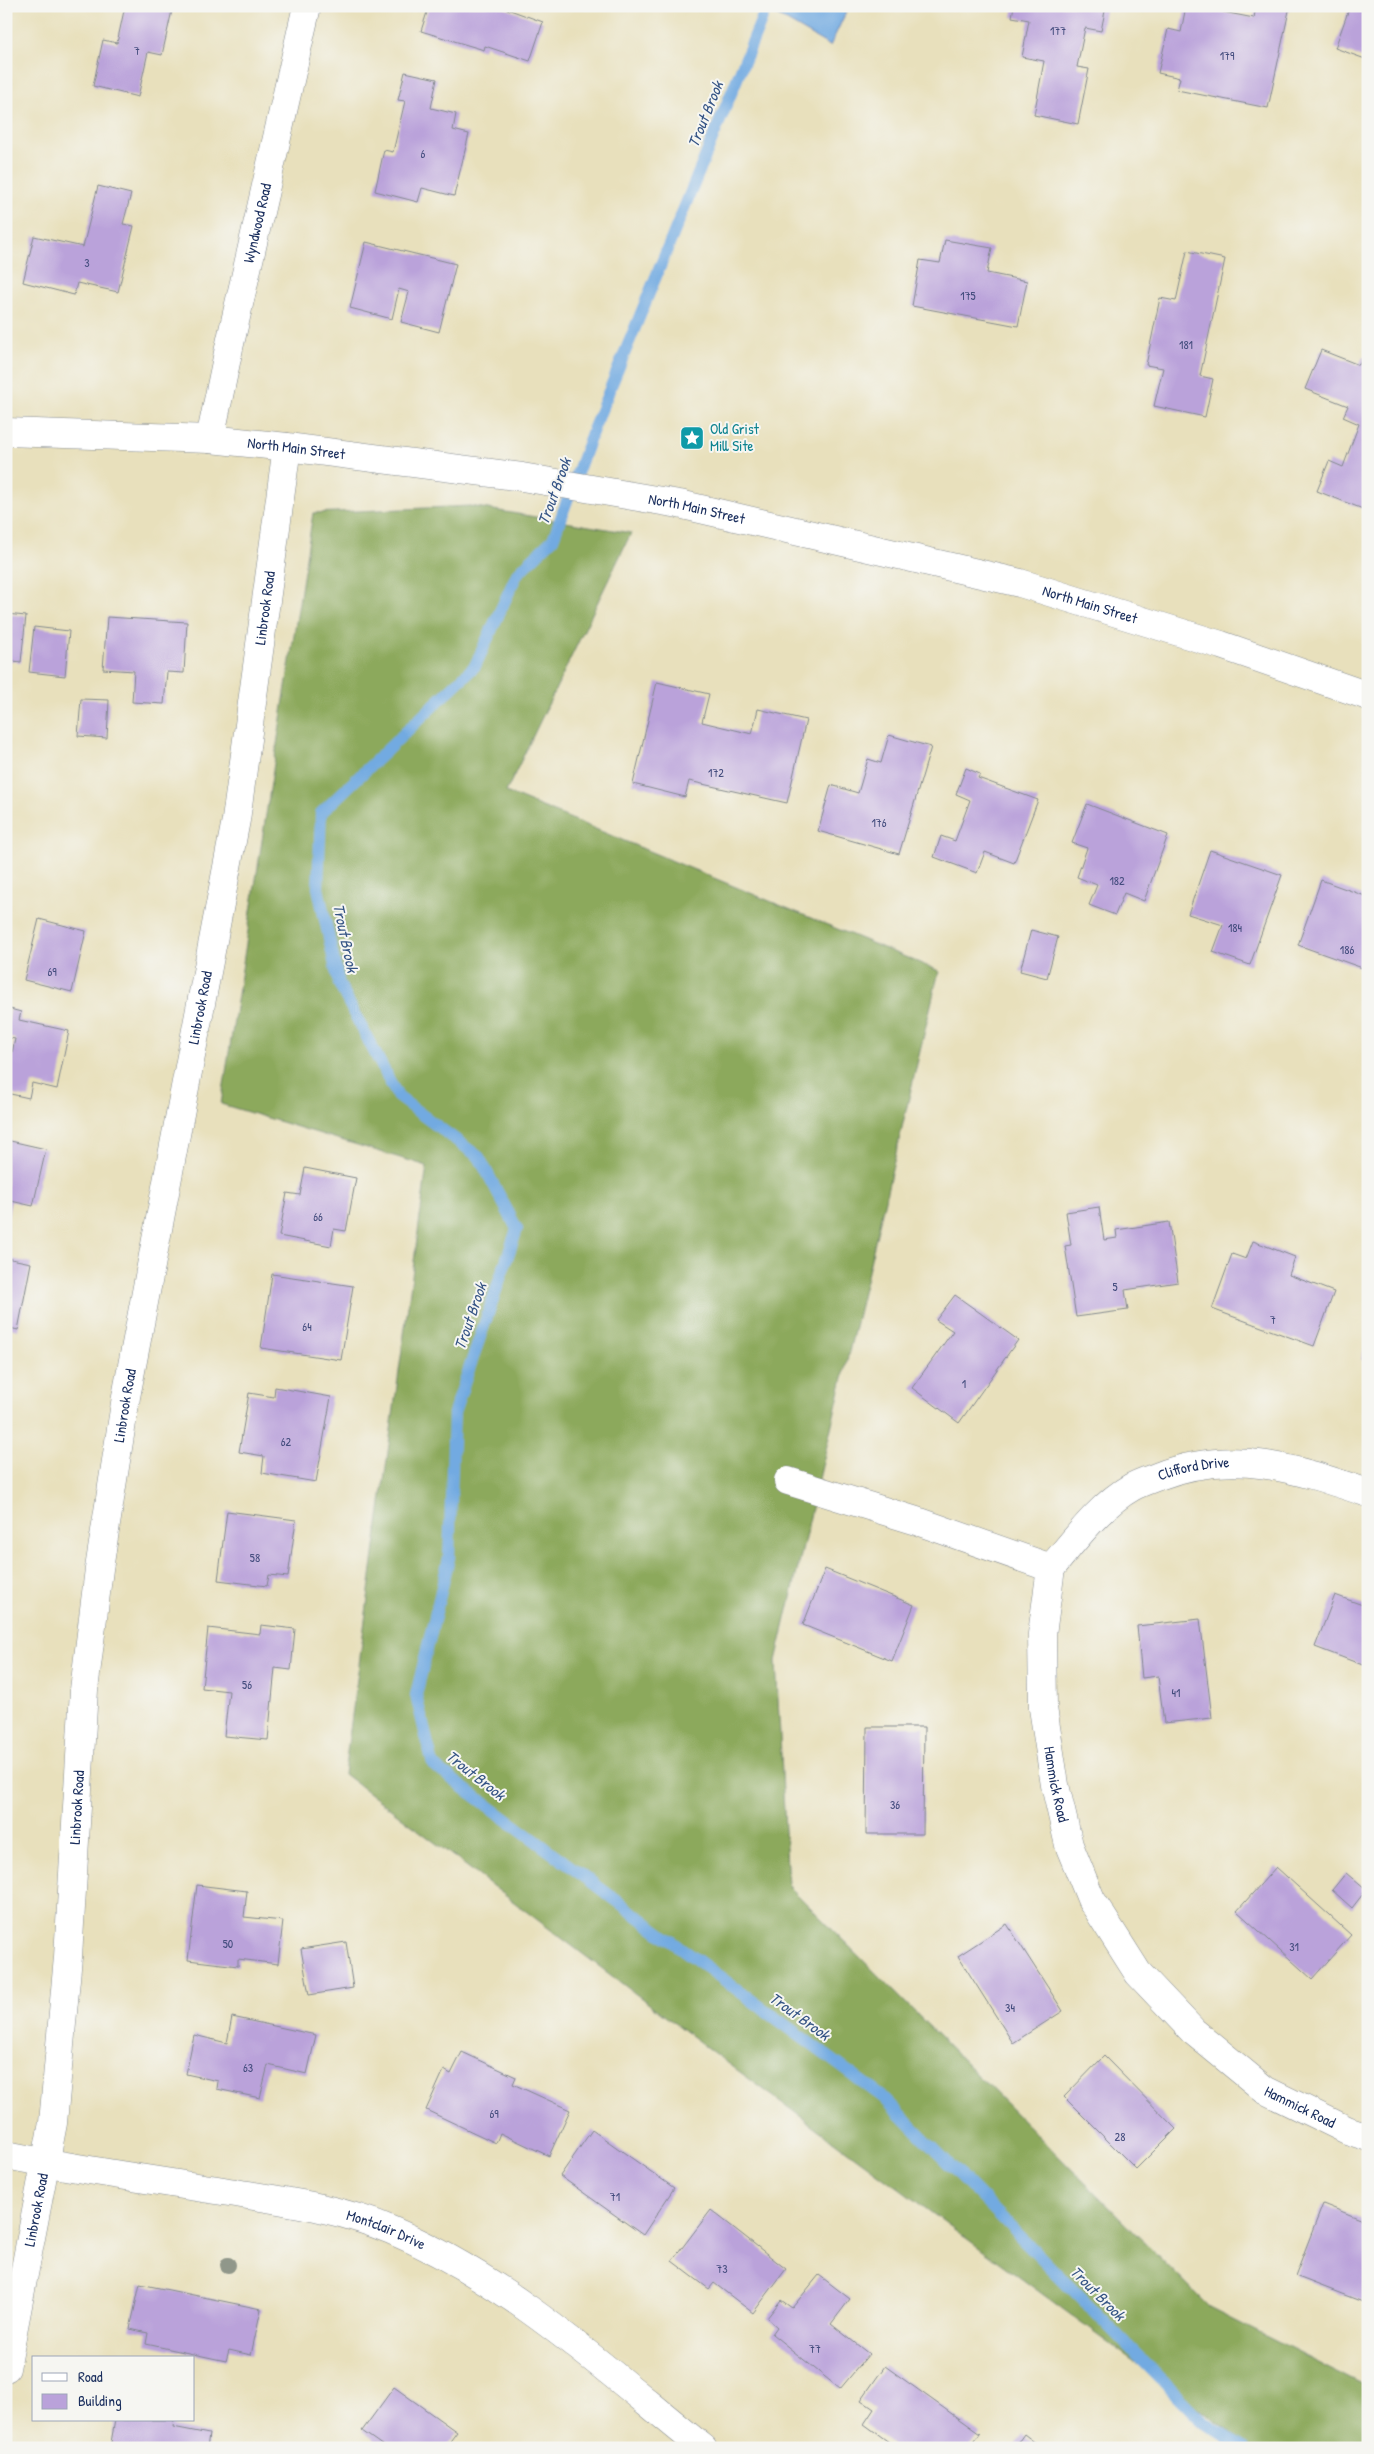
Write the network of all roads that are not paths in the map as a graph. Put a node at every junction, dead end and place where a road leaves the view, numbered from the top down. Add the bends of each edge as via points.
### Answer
1 (307, 6) edge
2 (6, 432) edge
3 (210, 439) junction
4 (287, 447) junction
5 (1368, 696) edge
6 (788, 1481) dead end
7 (1368, 1493) edge
8 (1051, 1568) junction
9 (1368, 2137) edge
10 (6, 2155) edge
11 (46, 2163) junction
12 (6, 2368) edge
13 (703, 2448) edge

1 - 3 street, Wyndwood Road
2 - 3 street, North Main Street
3 - 4 street, North Main Street
4 - 5 street, North Main Street via 522,477 679,504 1020,583 1221,645
4 - 11 street, Linbrook Road via 236,820 126,1397 99,1569 84,1690 68,1956 53,2123
6 - 8 street via 920,1522
7 - 8 street, Clifford Drive via 1314,1475 1255,1462 1212,1462 1170,1472 1131,1487 1094,1517
8 - 9 street, Hammick Road via 1042,1634 1043,1708 1054,1785 1069,1845 1091,1899 1138,1973 1193,2032 1265,2090
10 - 11 street, Montclair Drive
11 - 12 street, Linbrook Road
11 - 13 street, Montclair Drive via 319,2207 391,2230 454,2262 510,2296 570,2340

